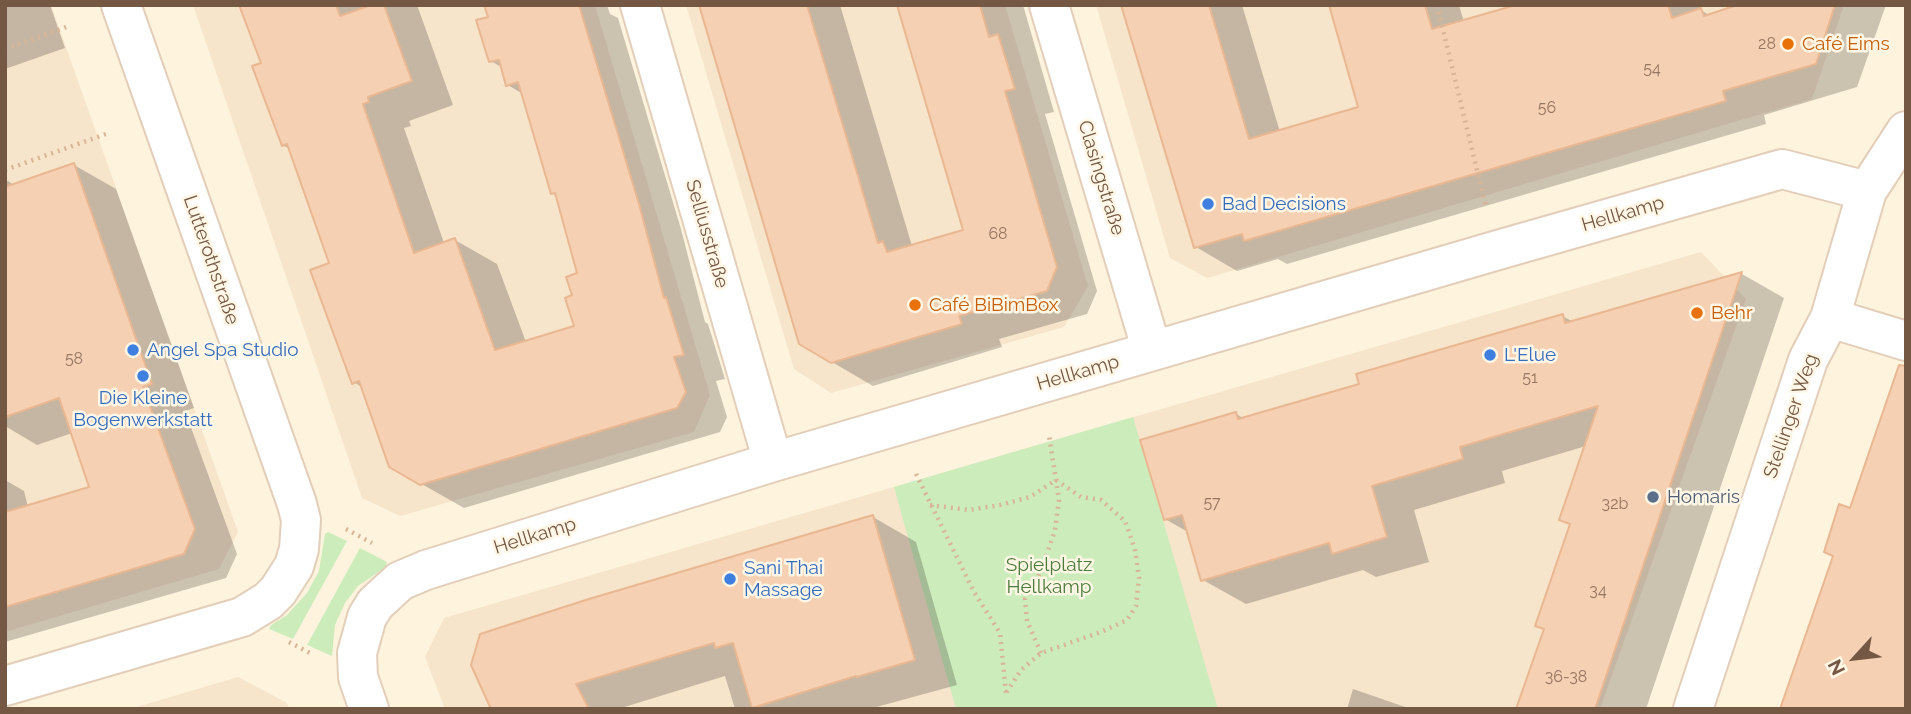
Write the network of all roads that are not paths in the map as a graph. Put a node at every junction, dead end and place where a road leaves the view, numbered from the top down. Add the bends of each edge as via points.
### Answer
1 (121, 5) edge
2 (640, 5) edge
3 (1049, 5) edge
4 (1906, 131) edge
5 (1867, 191) junction
6 (1830, 318) junction
7 (1906, 341) edge
8 (1152, 351) junction
9 (773, 462) junction
10 (5, 686) edge
11 (363, 693) edge
12 (1693, 709) edge

1 - 10 street, Lutterothstraße via 297,504 301,536 294,566 278,591 242,617
2 - 9 street, Selliusstraße
3 - 8 street, Clasingstraße
4 - 5 street, Stellinger Weg
5 - 6 street, Stellinger Weg
5 - 8 street, Hellkamp via 1782,169
6 - 7 street
6 - 12 street, Stellinger Weg via 1808,360
8 - 9 street, Hellkamp
9 - 11 street, Hellkamp via 422,571 393,587 368,617 357,653

